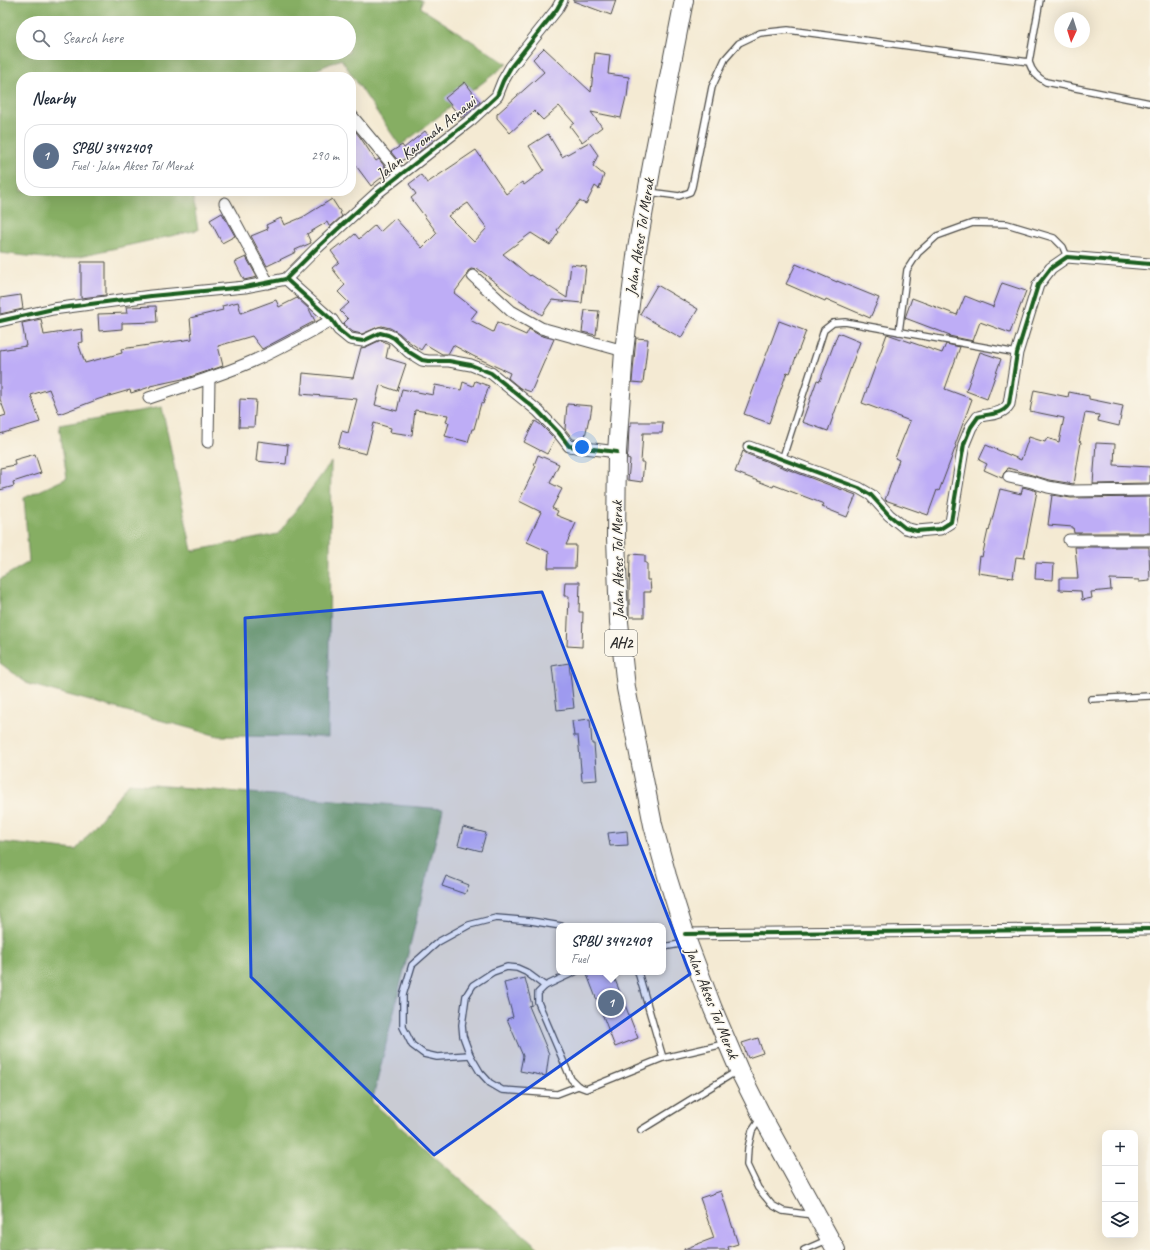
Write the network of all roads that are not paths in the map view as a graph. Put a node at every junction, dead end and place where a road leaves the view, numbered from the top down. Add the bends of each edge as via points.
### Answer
1 (562, 0) edge
2 (684, 0) edge
3 (1040, 0) edge
4 (1029, 62) junction
5 (1150, 103) edge
6 (356, 121) edge
7 (400, 174) junction
8 (647, 192) junction
9 (225, 203) dead end
10 (1067, 257) junction
11 (1150, 264) edge
12 (473, 276) dead end
13 (286, 279) junction
14 (268, 283) junction
15 (332, 320) junction
16 (0, 321) edge
17 (899, 332) junction
18 (624, 351) junction
19 (1017, 353) junction
20 (209, 378) junction
21 (149, 398) dead end
22 (208, 442) dead end
23 (750, 447) dead end
24 (617, 452) junction
25 (782, 460) junction
26 (1009, 477) dead end
27 (1150, 490) edge
28 (1068, 540) dead end
29 (1150, 540) edge
30 (1150, 696) edge
31 (1090, 699) dead end
32 (556, 925) edge
33 (1150, 929) edge
34 (687, 938) junction
35 (666, 947) edge
36 (569, 975) edge
37 (639, 975) edge
38 (545, 986) junction
39 (727, 1043) junction
40 (470, 1055) junction
41 (663, 1058) junction
42 (739, 1070) junction
43 (578, 1086) junction
44 (762, 1116) junction
45 (641, 1130) dead end
46 (817, 1215) junction
47 (833, 1244) edge
48 (804, 1250) edge

1 - 7 street, Jalan Karomah Asnawi via 512,67 497,96 472,119
2 - 8 highway, Jalan Akses Tol Merak / AH2
3 - 4 lane
4 - 5 lane via 1032,71 1046,82
4 - 8 lane via 788,30 760,33 739,43 725,59 712,87 690,192 679,196
6 - 7 street
7 - 13 street, Jalan Karomah Asnawi
8 - 18 highway, Jalan Akses Tol Merak / AH2
9 - 14 street
10 - 11 street
10 - 17 lane via 1063,247 1054,238 1007,224 973,223 937,236 918,253 907,270
10 - 19 street via 1051,268 1038,285
12 - 18 street via 511,311 541,328
13 - 14 street
13 - 15 street
14 - 16 street via 54,309
15 - 20 street via 254,361
15 - 24 street via 350,339 363,341 380,333 394,338 422,360 471,365 491,373 538,411 569,446
17 - 19 lane
17 - 25 lane via 845,322 833,323 824,330
18 - 24 highway, Jalan Akses Tol Merak / AH2
19 - 25 street via 1009,404 1000,412 978,417 971,427 964,444 951,522 940,530 917,531 905,528 871,495 859,488
20 - 21 street
20 - 22 street
23 - 25 street
24 - 34 highway, Jalan Akses Tol Merak / AH2 via 617,579 626,688 653,825
26 - 27 street via 1071,491
28 - 29 street
30 - 31 lane
32 - 40 lane via 496,918 468,925 438,942 412,965 403,995 403,1027 412,1045 424,1054 436,1057
33 - 34 street
34 - 35 lane
34 - 39 highway, Jalan Akses Tol Merak / AH2
36 - 38 lane
37 - 41 lane
38 - 40 lane via 526,972 507,967 493,972 473,985 466,996 462,1025
38 - 43 lane via 538,993 538,1002 571,1079
39 - 41 lane
39 - 42 highway, Jalan Akses Tol Merak / AH2
40 - 43 lane via 490,1083 502,1090 557,1094
41 - 43 lane via 586,1089
42 - 44 highway, Jalan Akses Tol Merak / AH2
42 - 45 lane
44 - 46 highway, Jalan Akses Tol Merak / AH2
44 - 46 lane via 752,1131 747,1165 758,1188 772,1205 783,1211
46 - 47 highway, Jalan Akses Tol Merak / AH2
47 - 48 lane

